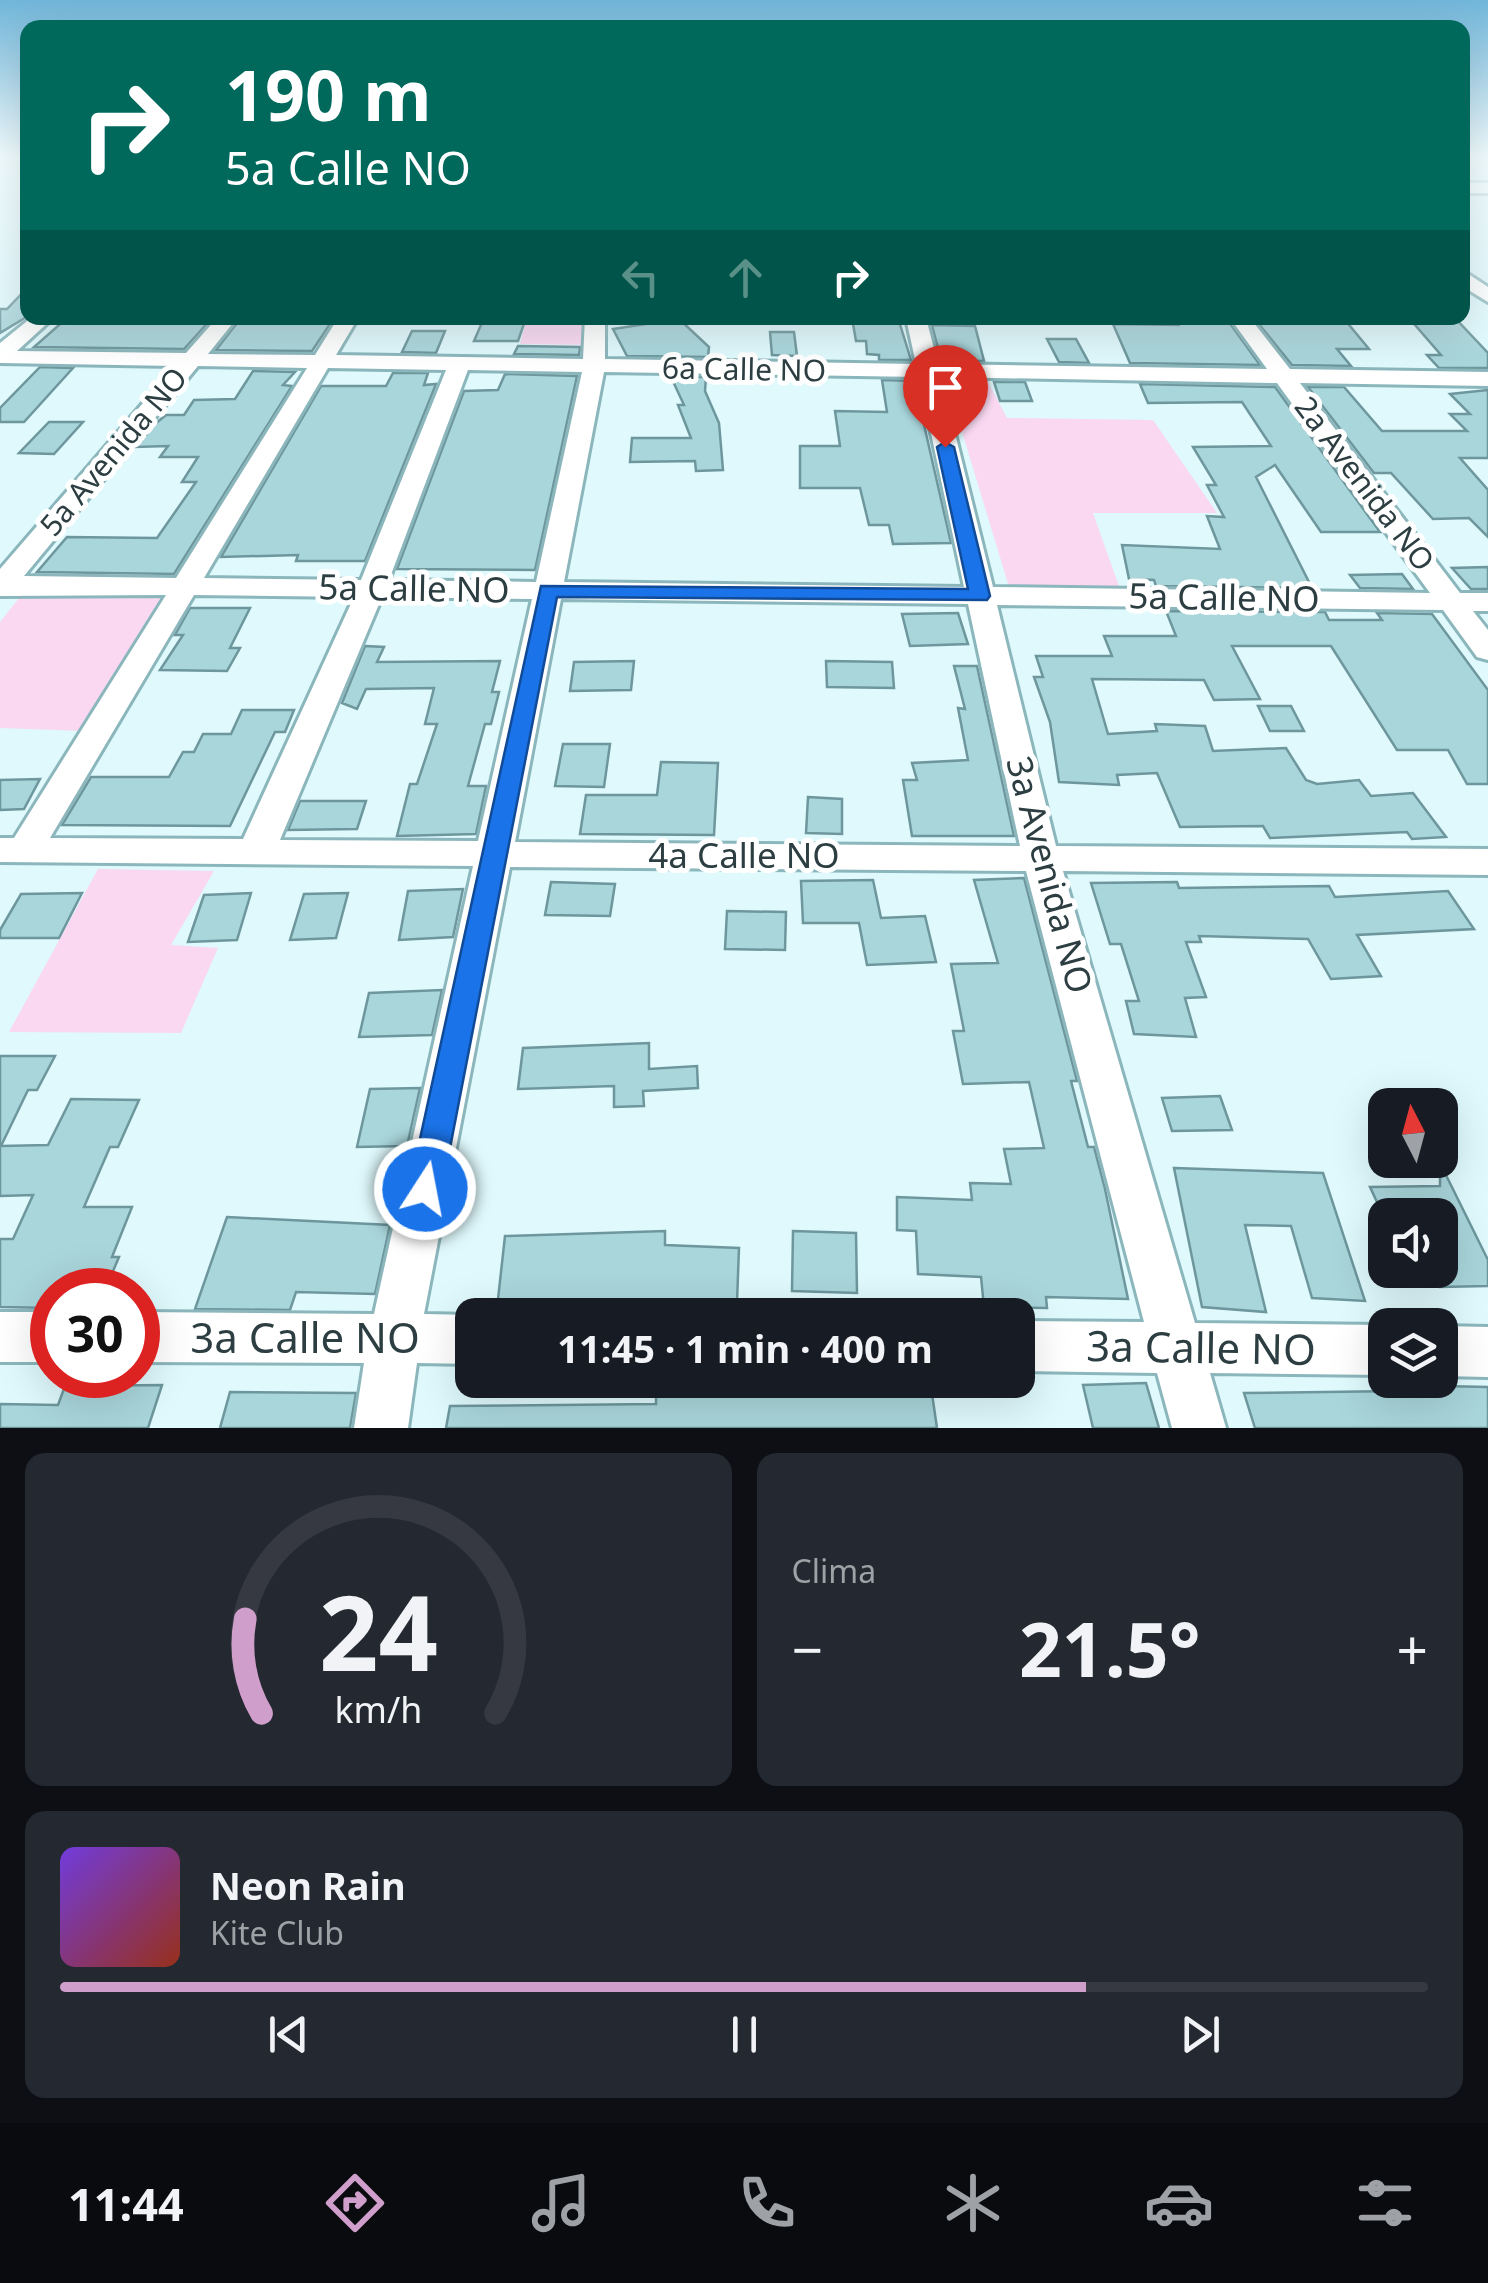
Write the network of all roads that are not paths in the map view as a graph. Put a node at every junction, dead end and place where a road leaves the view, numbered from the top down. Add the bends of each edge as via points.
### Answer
1 (35, 325) edge
2 (221, 325) edge
3 (343, 325) edge
4 (596, 325) edge
5 (918, 325) edge
6 (1245, 325) edge
7 (0, 356) edge
8 (190, 361) junction
9 (316, 363) junction
10 (459, 366) junction
11 (594, 368) junction
12 (928, 373) junction
13 (1283, 377) junction
14 (1488, 379) edge
15 (1, 585) edge
16 (183, 586) junction
17 (372, 588) junction
18 (548, 591) junction
19 (980, 596) junction
20 (1454, 601) junction
21 (1488, 602) edge
22 (1488, 651) edge
23 (12, 850) edge
24 (256, 852) junction
25 (494, 854) junction
26 (1041, 858) junction
27 (1488, 862) edge
28 (0, 1337) edge
29 (30, 1337) edge
30 (160, 1338) edge
31 (394, 1338) junction
32 (455, 1339) edge
33 (1035, 1346) edge
34 (1179, 1348) junction
35 (1368, 1350) edge
36 (1458, 1351) edge
37 (1488, 1352) edge
38 (381, 1428) edge
39 (1199, 1428) edge

1 - 7 street
2 - 8 street, 5a Avenida NO
3 - 9 street
4 - 11 street
5 - 12 street, 3a Avenida NO
6 - 13 street, 2a Avenida NO
7 - 8 street, 6a Calle NO
8 - 9 street, 6a Calle NO
8 - 15 street, 5a Avenida NO
9 - 10 street, 6a Calle NO
9 - 16 street
10 - 11 street, 6a Calle NO
10 - 17 street
11 - 12 street, 6a Calle NO
11 - 18 street
12 - 13 street, 6a Calle NO
12 - 19 street, 3a Avenida NO
13 - 14 street, 6a Calle NO
13 - 20 street, 2a Avenida NO
15 - 16 street, 5a Calle NO
16 - 17 street, 5a Calle NO
16 - 23 street
17 - 18 street, 5a Calle NO
17 - 24 street
18 - 19 street, 5a Calle NO
18 - 25 street
19 - 20 street, 5a Calle NO
19 - 26 street, 3a Avenida NO
20 - 21 street, 5a Calle NO
20 - 22 street, 2a Avenida NO
23 - 24 street, 4a Calle NO
24 - 25 street, 4a Calle NO
25 - 26 street, 4a Calle NO
25 - 31 street
26 - 27 street, 4a Calle NO
26 - 34 street, 3a Avenida NO
28 - 29 street
30 - 31 street, 3a Calle NO
31 - 32 street, 3a Calle NO
31 - 38 street
33 - 34 street, 3a Calle NO
34 - 35 street, 3a Calle NO
34 - 39 street, 3a Avenida NO
36 - 37 street

